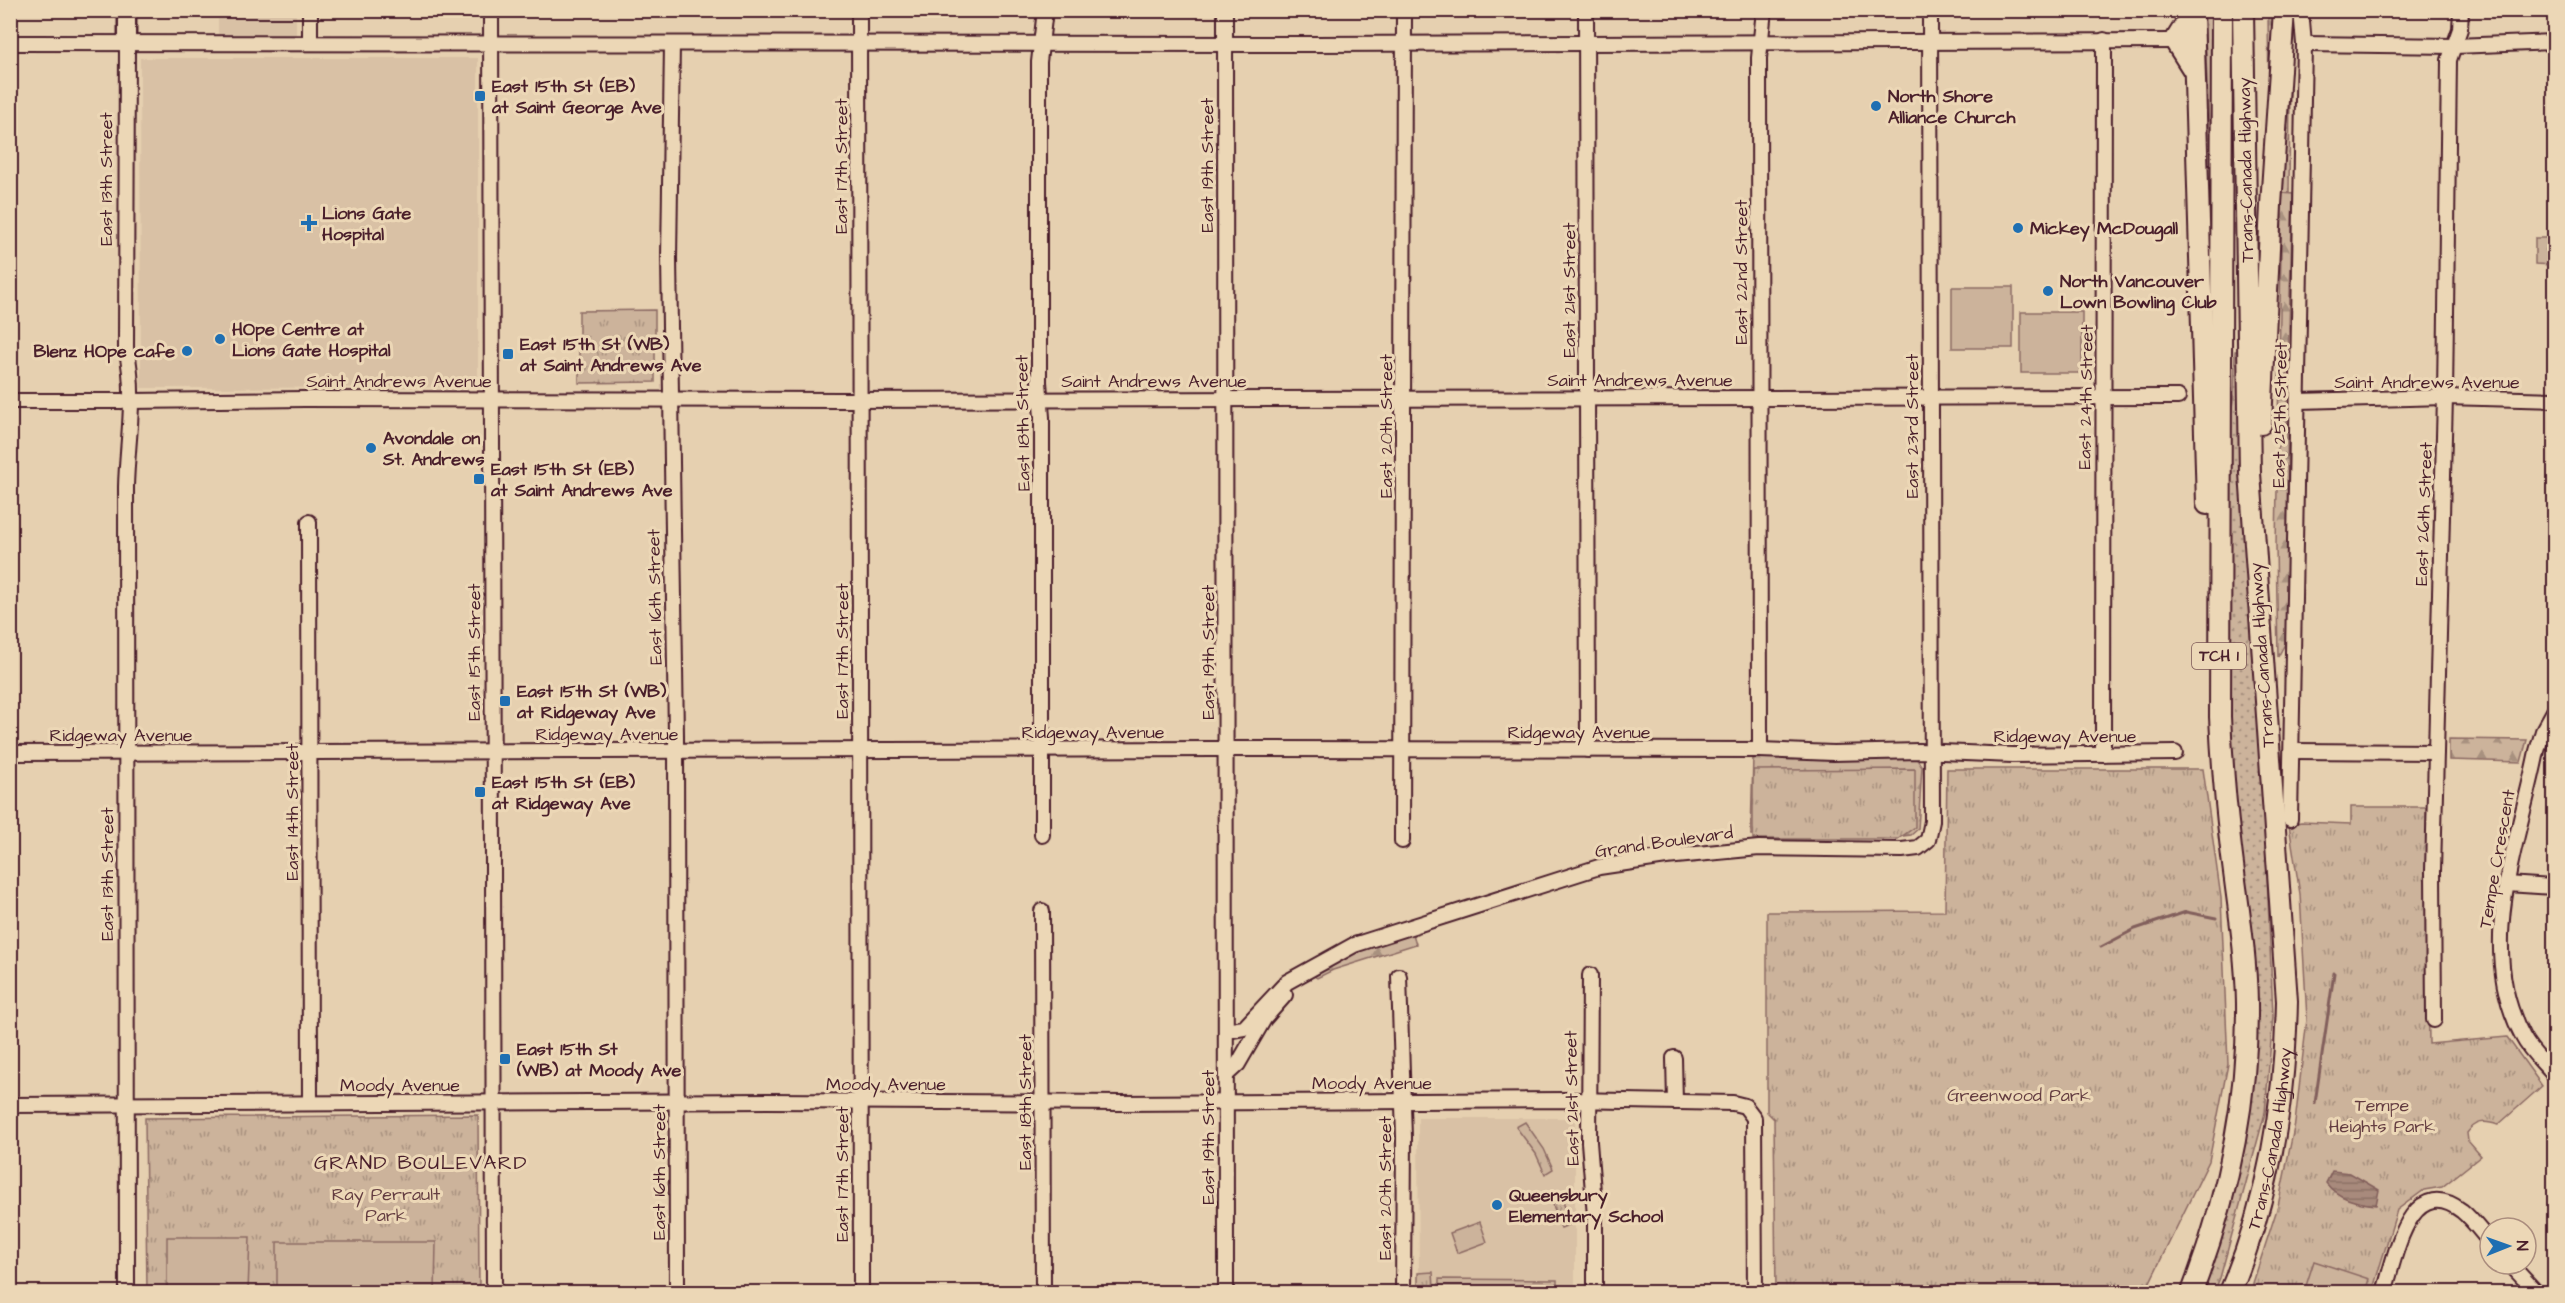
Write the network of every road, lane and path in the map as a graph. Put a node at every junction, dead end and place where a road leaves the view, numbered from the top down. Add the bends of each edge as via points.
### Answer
1 (127, 10) edge
2 (310, 10) edge
3 (491, 10) edge
4 (859, 10) edge
5 (1044, 10) edge
6 (1225, 10) edge
7 (1404, 10) edge
8 (1586, 10) edge
9 (1764, 10) edge
10 (1930, 10) edge
11 (2222, 10) edge
12 (2243, 10) edge
13 (2284, 10) edge
14 (2301, 10) edge
15 (2461, 10) edge
16 (2193, 11) edge
17 (2104, 40) junction
18 (1930, 41) junction
19 (2175, 41) junction
20 (1225, 42) junction
21 (1404, 42) junction
22 (1586, 42) junction
23 (1761, 42) junction
24 (2554, 42) edge
25 (10, 43) edge
26 (310, 43) junction
27 (859, 43) junction
28 (1042, 43) junction
29 (127, 44) junction
30 (491, 44) junction
31 (672, 44) junction
32 (2304, 44) junction
33 (2455, 46) junction
34 (2194, 71) junction
35 (2178, 397) dead end
36 (2445, 397) junction
37 (1760, 398) junction
38 (1930, 398) junction
39 (2104, 398) junction
40 (1041, 399) junction
41 (1225, 399) junction
42 (1404, 399) junction
43 (1587, 399) junction
44 (493, 400) junction
45 (671, 400) junction
46 (859, 400) junction
47 (2554, 400) edge
48 (10, 401) edge
49 (126, 401) junction
50 (2299, 401) junction
51 (309, 522) dead end
52 (2257, 594) junction
53 (2554, 711) edge
54 (1226, 749) junction
55 (1404, 750) junction
56 (1588, 750) junction
57 (1760, 750) junction
58 (1042, 751) junction
59 (2292, 751) junction
60 (676, 752) junction
61 (860, 752) junction
62 (1931, 752) junction
63 (2436, 752) junction
64 (10, 753) edge
65 (126, 753) junction
66 (493, 753) junction
67 (2175, 753) dead end
68 (310, 754) junction
69 (2103, 754) junction
70 (2222, 758) junction
71 (2290, 819) dead end
72 (1042, 835) dead end
73 (1928, 840) joint
74 (1402, 841) dead end
75 (2507, 884) junction
76 (2554, 887) edge
77 (1042, 911) dead end
78 (1312, 968) junction
79 (1590, 975) dead end
80 (1399, 976) dead end
81 (2434, 1020) dead end
82 (1226, 1031) junction
83 (1674, 1058) dead end
84 (1226, 1075) junction
85 (2554, 1075) edge
86 (1402, 1100) junction
87 (1226, 1101) junction
88 (1589, 1101) junction
89 (860, 1102) junction
90 (1675, 1102) junction
91 (127, 1103) junction
92 (310, 1103) junction
93 (493, 1103) junction
94 (676, 1103) junction
95 (1043, 1103) junction
96 (10, 1105) edge
97 (2478, 1229) edge
98 (2521, 1276) edge
99 (127, 1293) edge
100 (494, 1293) edge
101 (677, 1293) edge
102 (861, 1293) edge
103 (1043, 1293) edge
104 (1226, 1293) edge
105 (1403, 1293) edge
106 (1595, 1293) edge
107 (1755, 1293) edge
108 (2192, 1293) edge
109 (2230, 1293) edge
110 (2384, 1293) edge
111 (2536, 1293) edge

1 - 29 main road, East 13th Street
2 - 26 street
3 - 30 street, East 15th Street
4 - 27 street, East 17th Street
5 - 28 street, East 18th Street
6 - 20 street, East 19th Street
7 - 21 street, East 20th Street
8 - 22 street, East 21st Street
9 - 23 street, East 22nd Street
10 - 18 street, East 23rd Street
11 - 70 highway, Trans-Canada Highway / TCH 1 via 2219,554
12 - 52 highway, Trans-Canada Highway / TCH 1 via 2249,436
13 - 52 highway via 2262,374
14 - 32 street, East 25th Street
15 - 33 street, East 26th Street
16 - 19 highway
16 - 34 highway
17 - 18 street
17 - 19 street
17 - 39 street, East 24th Street
18 - 23 street
18 - 38 street, East 23rd Street
19 - 34 highway
20 - 21 street
20 - 28 street
20 - 41 street, East 19th Street
21 - 22 street
21 - 42 street, East 20th Street
22 - 23 street
22 - 43 street, East 21st Street
23 - 37 street, East 22nd Street
24 - 33 street
25 - 29 street
26 - 29 street
26 - 30 street
27 - 28 street
27 - 31 street
27 - 46 street, East 17th Street
28 - 40 street, East 18th Street
29 - 49 street, East 13th Street via 126,348 122,366
30 - 31 street
30 - 44 street, East 15th Street
31 - 45 street, East 16th Street
32 - 33 street
32 - 50 street, East 25th Street
33 - 36 street, East 26th Street via 2449,60
34 - 70 highway via 2210,658
35 - 39 street, Saint Andrews Avenue
36 - 47 street, Saint Andrews Avenue
36 - 50 street, Saint Andrews Avenue
36 - 63 street, East 26th Street
37 - 38 street, Saint Andrews Avenue
37 - 43 street, Saint Andrews Avenue
37 - 57 street, East 22nd Street
38 - 39 street, Saint Andrews Avenue
38 - 62 street, East 23rd Street
39 - 69 street, East 24th Street
40 - 41 street, Saint Andrews Avenue
40 - 46 street, Saint Andrews Avenue
40 - 58 street, East 18th Street
41 - 42 street, Saint Andrews Avenue
41 - 54 street, East 19th Street
42 - 43 street, Saint Andrews Avenue
42 - 55 street, East 20th Street
43 - 56 street, East 21st Street
44 - 45 street, Saint Andrews Avenue
44 - 49 street, Saint Andrews Avenue
44 - 66 street, East 15th Street
45 - 46 street, Saint Andrews Avenue
45 - 60 street, East 16th Street
46 - 61 street, East 17th Street
48 - 49 street, Saint Andrews Avenue
49 - 65 street, East 13th Street via 122,435 127,455
50 - 59 street, East 25th Street
51 - 68 street, East 14th Street
52 - 109 highway, Trans-Canada Highway / TCH 1 via 2285,960 2286,1043 2284,1084 2269,1167
53 - 75 street, Tempe Crescent via 2537,751
54 - 55 street, Ridgeway Avenue
54 - 58 street, Ridgeway Avenue
54 - 82 street, East 19th Street
55 - 56 street, Ridgeway Avenue
55 - 74 street, East 20th Street
56 - 57 street, Ridgeway Avenue
57 - 62 street, Ridgeway Avenue
58 - 61 street, Ridgeway Avenue
58 - 72 street, East 18th Street
59 - 63 street
59 - 71 street, East 25th Street
60 - 61 street, Ridgeway Avenue
60 - 66 street, Ridgeway Avenue
60 - 94 street, East 16th Street
61 - 89 street, East 17th Street
62 - 69 street, Ridgeway Avenue
62 - 73 street, East 23rd Street via 1932,821
63 - 81 street, East 26th Street
64 - 65 street, Ridgeway Avenue
65 - 68 street, Ridgeway Avenue
65 - 91 street, East 13th Street
66 - 68 street, Ridgeway Avenue
66 - 93 street, East 15th Street
67 - 69 street, Ridgeway Avenue
68 - 92 street, East 14th Street
70 - 108 highway, Trans-Canada Highway / TCH 1 via 2244,961 2244,1079 2222,1199
73 - 78 street, Grand Boulevard via 1918,848 1902,850 1759,848 1599,867 1377,936
75 - 76 street
75 - 85 street, Tempe Crescent via 2500,921 2500,953 2511,1008 2523,1038
77 - 95 street, East 18th Street
78 - 82 street, Grand Boulevard via 1281,987 1244,1028
78 - 84 street, Grand Boulevard via 1264,1019 1238,1064
79 - 88 street, East 21st Street
80 - 86 street, East 20th Street
82 - 84 street, East 19th Street
83 - 90 street
84 - 87 street, East 19th Street
86 - 87 street, Moody Avenue
86 - 88 street, Moody Avenue
86 - 105 street, East 20th Street
87 - 95 street, Moody Avenue
87 - 104 street, East 19th Street
88 - 90 street, Moody Avenue
88 - 106 street, East 21st Street
89 - 94 street, Moody Avenue
89 - 95 street, Moody Avenue
89 - 102 street, East 17th Street
90 - 107 street, Moody Avenue via 1733,1103 1745,1106 1754,1118
91 - 92 street, Moody Avenue
91 - 96 street, Moody Avenue
91 - 99 street, East 13th Street
92 - 93 street, Moody Avenue
93 - 94 street, Moody Avenue
93 - 100 street, East 15th Street
94 - 101 street, East 16th Street
95 - 103 street, East 18th Street
97 - 110 street via 2461,1210 2444,1203 2421,1206 2409,1217
98 - 111 street

